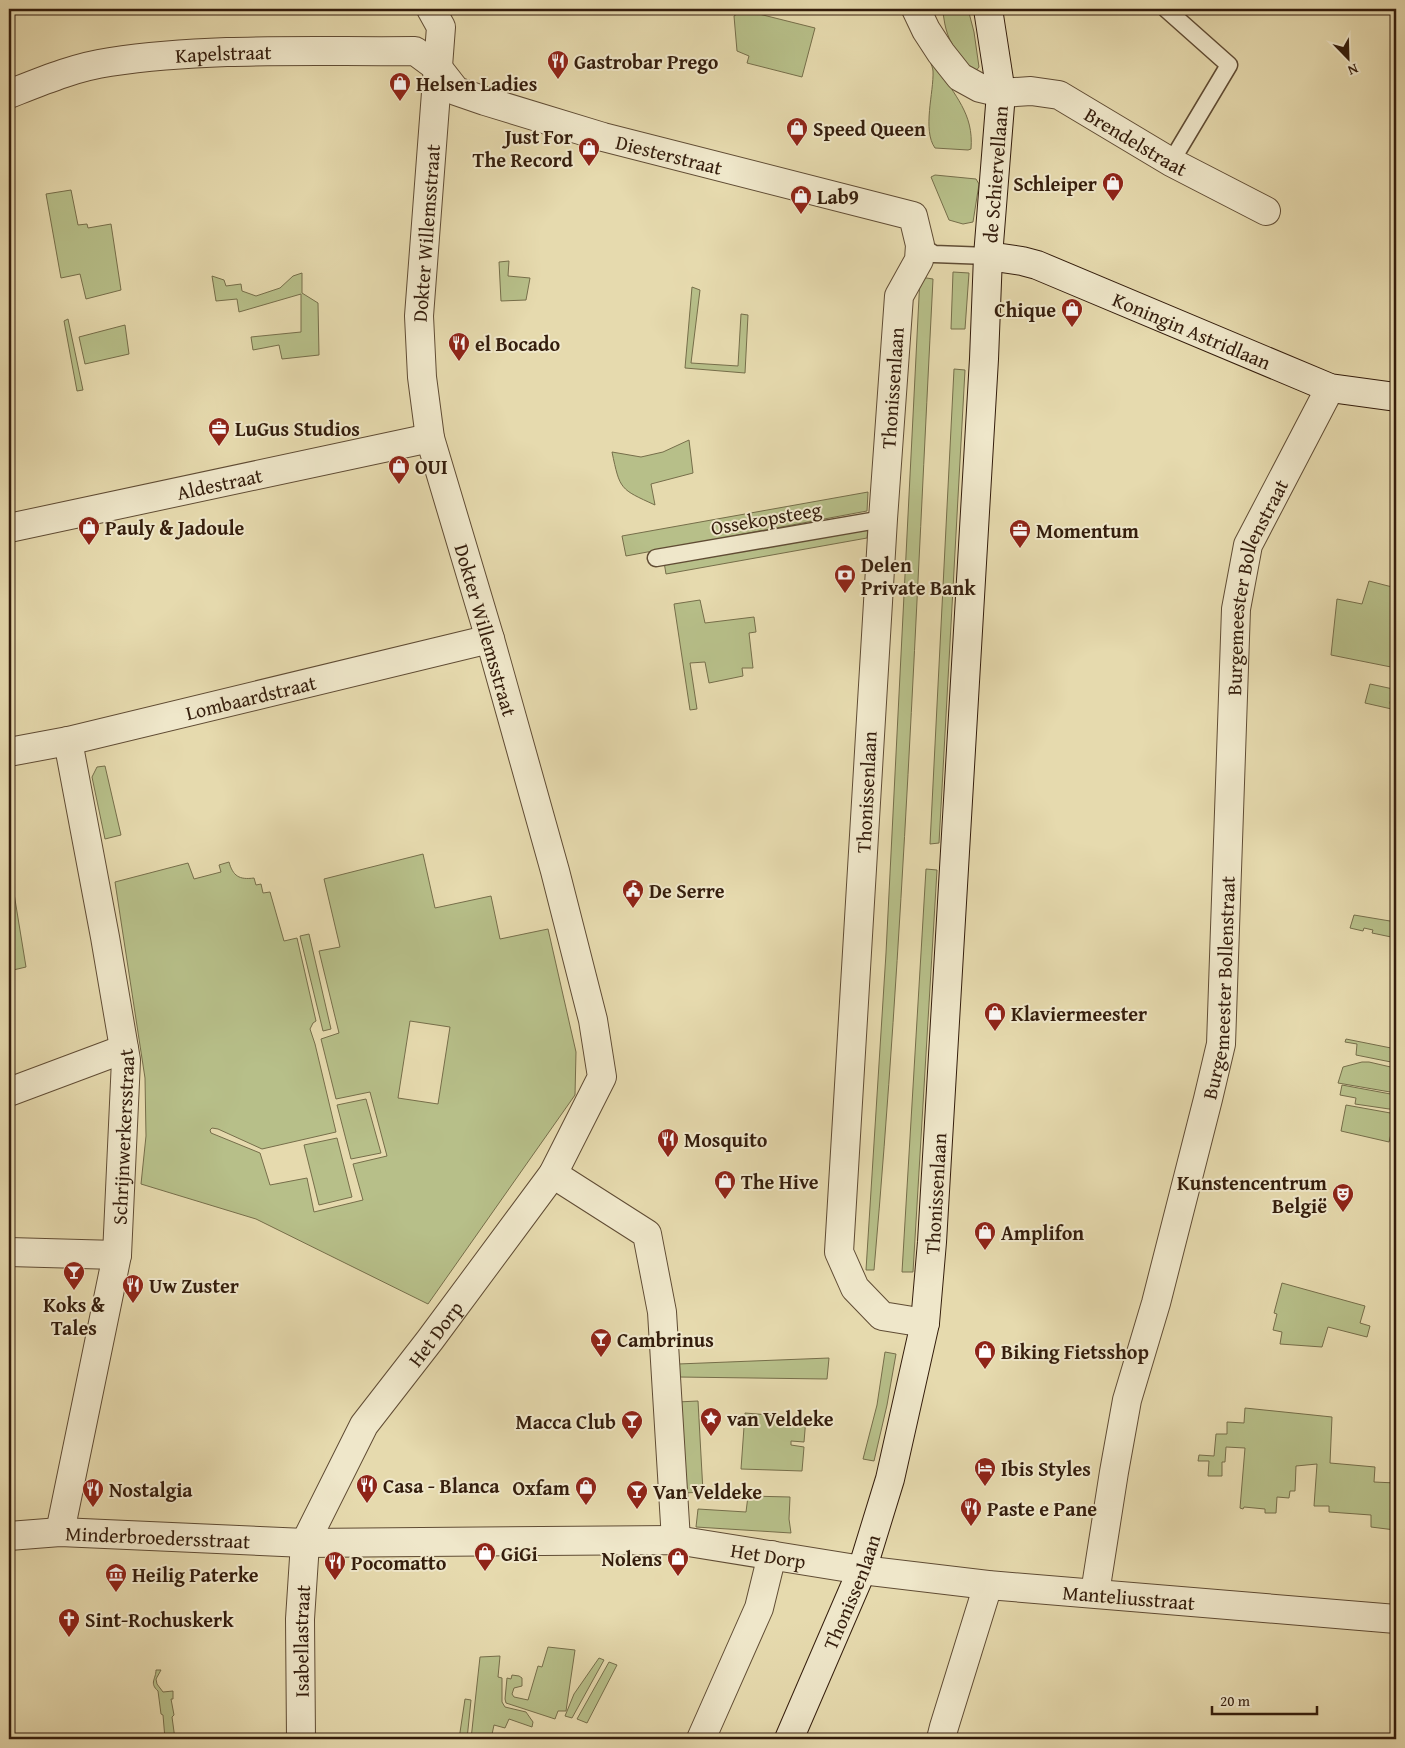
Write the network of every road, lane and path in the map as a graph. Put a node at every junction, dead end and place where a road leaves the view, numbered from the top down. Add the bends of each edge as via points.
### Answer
1 (431, 9) edge
2 (988, 9) edge
3 (1166, 9) edge
4 (925, 16) edge
5 (438, 68) junction
6 (1001, 93) junction
7 (9, 94) edge
8 (1171, 162) junction
9 (1266, 211) dead end
10 (913, 216) joint
11 (920, 245) junction
12 (988, 256) junction
13 (1330, 388) junction
14 (1396, 397) edge
15 (430, 438) junction
16 (882, 519) junction
17 (9, 528) edge
18 (656, 558) dead end
19 (490, 639) junction
20 (68, 741) junction
21 (9, 752) edge
22 (124, 1049) junction
23 (9, 1092) edge
24 (552, 1174) junction
25 (9, 1252) edge
26 (117, 1255) junction
27 (925, 1323) junction
28 (60, 1532) junction
29 (9, 1536) edge
30 (676, 1540) junction
31 (305, 1543) junction
32 (772, 1555) junction
33 (862, 1570) junction
34 (988, 1585) junction
35 (1096, 1593) junction
36 (1396, 1619) edge
37 (301, 1739) edge
38 (701, 1739) edge
39 (789, 1739) edge
40 (941, 1739) edge

1 - 5 street, Dokter Willemsstraat via 441,27
2 - 6 street, de Schiervellaan
3 - 8 lane via 1229,65
4 - 6 street, de Schiervellaan via 941,53 960,77 980,88
5 - 7 street, Kapelstraat via 415,51 206,53 109,62 57,74
5 - 10 street, Diesterstraat via 456,91 603,137
5 - 15 street, Dokter Willemsstraat via 418,316
6 - 8 street, Brendelstraat via 1030,91 1059,96
6 - 12 street, de Schiervellaan
8 - 9 street, Brendelstraat
10 - 11 street, Thonissenlaan
11 - 12 lane via 934,254
11 - 16 street, Thonissenlaan via 918,260 899,296
12 - 13 street, Koningin Astridlaan via 1037,265
12 - 27 street, Thonissenlaan
13 - 14 street, Koningin Astridlaan
13 - 35 street, Burgemeester Bollenstraat via 1248,545 1236,609 1220,1044 1156,1303 1127,1400
15 - 17 street, Aldestraat
15 - 19 street, Dokter Willemsstraat
16 - 18 lane, Ossekopsteeg
16 - 27 street, Thonissenlaan via 839,1252 855,1288 882,1316
19 - 20 street, Lombaardstraat
19 - 24 street, Dokter Willemsstraat via 555,871 600,1057 602,1077
20 - 21 street, Lombaardstraat
20 - 22 street, Schrijnwerkersstraat
22 - 23 street
22 - 26 street, Schrijnwerkersstraat
24 - 30 street via 646,1234 662,1312
24 - 31 street, Het Dorp via 364,1425
25 - 26 street
26 - 28 street, Schrijnwerkersstraat
27 - 33 street, Thonissenlaan via 890,1479
28 - 29 street, Minderbroedersstraat
28 - 31 street, Minderbroedersstraat
30 - 31 street, Het Dorp
30 - 32 street, Het Dorp
31 - 37 street, Isabellastraat via 300,1619
32 - 33 street, Het Dorp
32 - 38 street via 759,1608
33 - 34 street, Manteliusstraat
33 - 39 street, Thonissenlaan
34 - 35 street, Manteliusstraat
34 - 40 street
35 - 36 street, Manteliusstraat

